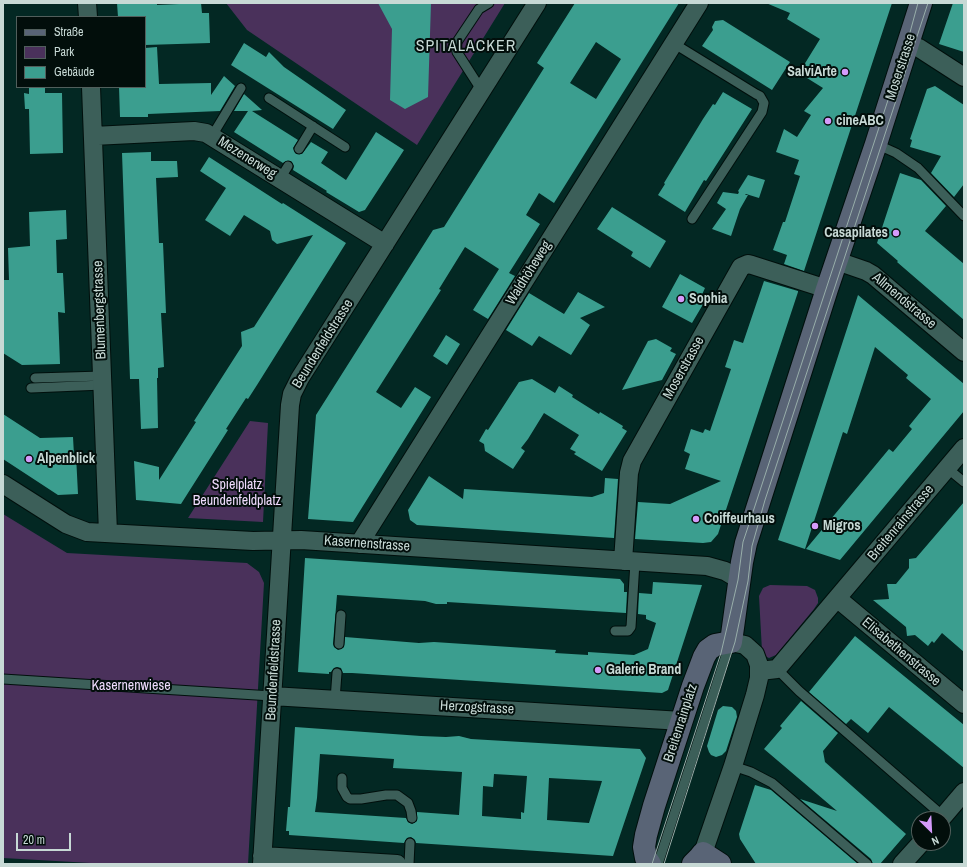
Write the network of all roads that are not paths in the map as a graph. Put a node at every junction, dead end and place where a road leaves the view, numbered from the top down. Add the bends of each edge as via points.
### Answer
1 (87, 3) edge
2 (489, 3) edge
3 (533, 3) edge
4 (699, 3) edge
5 (921, 3) edge
6 (88, 16) edge
7 (673, 43) junction
8 (908, 44) junction
9 (964, 77) edge
10 (91, 88) edge
11 (242, 88) dead end
12 (482, 91) junction
13 (269, 98) dead end
14 (313, 126) junction
15 (93, 136) junction
16 (212, 136) junction
17 (876, 144) junction
18 (345, 147) dead end
19 (299, 149) dead end
20 (964, 216) edge
21 (692, 219) dead end
22 (385, 244) junction
23 (837, 261) junction
24 (827, 289) junction
25 (964, 352) edge
26 (35, 378) dead end
27 (103, 380) junction
28 (31, 388) dead end
29 (964, 448) edge
30 (947, 468) junction
31 (964, 482) edge
32 (3, 484) edge
33 (108, 533) junction
34 (281, 540) junction
35 (359, 544) junction
36 (629, 561) junction
37 (740, 580) junction
38 (838, 599) junction
39 (341, 615) dead end
40 (615, 631) dead end
41 (730, 642) junction
42 (339, 644) dead end
43 (768, 670) junction
44 (337, 673) dead end
45 (3, 679) edge
46 (272, 696) junction
47 (335, 700) junction
48 (964, 704) edge
49 (682, 721) junction
50 (733, 766) junction
51 (342, 778) dead end
52 (964, 792) edge
53 (934, 811) edge
54 (948, 811) edge
55 (412, 818) dead end
56 (410, 843) dead end
57 (914, 851) edge
58 (262, 860) edge
59 (705, 860) edge
60 (397, 864) edge
61 (409, 864) edge
62 (650, 864) edge
63 (658, 864) edge
64 (867, 864) edge
65 (902, 864) edge

1 - 6 street
2 - 12 lane via 479,9 456,46 457,52
3 - 12 street, Beundenfeldstrasse
4 - 7 street, Waldhöheweg
5 - 8 street, Moserstrasse
7 - 21 lane via 760,96 764,103 762,112
7 - 35 street, Waldhöheweg
8 - 9 street via 919,48
8 - 17 street, Moserstrasse
10 - 15 street, Blumenbergstrasse
11 - 16 lane
12 - 22 street, Beundenfeldstrasse
13 - 14 lane
14 - 18 lane
14 - 19 lane
15 - 16 street, Mezenerweg via 194,131
15 - 27 street, Blumenbergstrasse
16 - 22 street, Mezenerweg via 284,173
17 - 20 lane via 896,153 918,168
17 - 23 street, Moserstrasse
22 - 34 street, Beundenfeldstrasse via 292,394
23 - 24 street, Moserstrasse
23 - 25 street, Allmendstrasse via 873,275
24 - 36 street, Moserstrasse via 752,265 741,267 630,465
24 - 37 street, Moserstrasse via 746,543
26 - 27 lane
27 - 28 lane
27 - 33 street, Blumenbergstrasse
29 - 30 street, Breitenrainstrasse
30 - 31 lane
30 - 38 street, Breitenrainstrasse
32 - 33 street, Kasernenstrasse via 71,527 82,531
33 - 34 street, Kasernenstrasse via 253,541
34 - 35 street, Kasernenstrasse
34 - 46 street, Beundenfeldstrasse
35 - 36 street, Kasernenstrasse
36 - 37 street, Kasernenstrasse via 716,568
36 - 40 lane via 631,627 628,631
37 - 41 street, Moserstrasse
38 - 43 street
38 - 48 street, Elisabethenstrasse
39 - 42 lane
41 - 43 street via 745,645
41 - 49 street, Breitenrainplatz via 715,645 706,654
41 - 63 lane
43 - 50 street via 757,690
43 - 53 lane via 799,692
44 - 47 lane
45 - 46 lane
46 - 47 street, Herzogstrasse
46 - 58 street, Beundenfeldstrasse
47 - 49 street, Herzogstrasse
49 - 62 street, Breitenrainplatz via 646,835 644,847
50 - 59 street
50 - 64 lane via 772,783
51 - 55 lane via 342,788 350,799 397,795 408,803
52 - 54 street
56 - 61 lane
57 - 65 street
58 - 60 street

